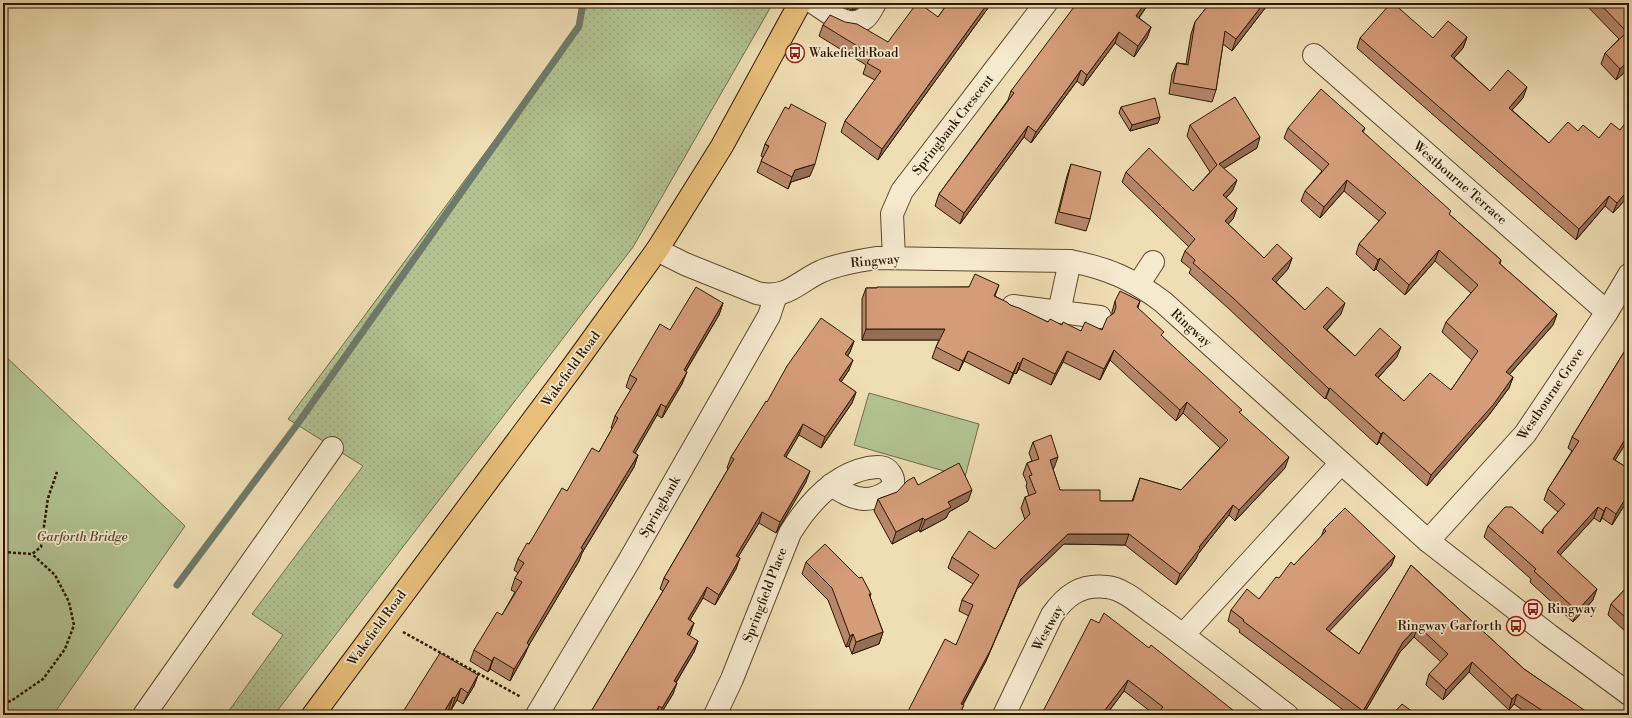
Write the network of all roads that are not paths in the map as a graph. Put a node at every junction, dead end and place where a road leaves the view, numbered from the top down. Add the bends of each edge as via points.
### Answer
1 (800, 3) edge
2 (814, 3) edge
3 (875, 3) edge
4 (1046, 3) edge
5 (1314, 55) dead end
6 (657, 250) junction
7 (894, 258) junction
8 (1070, 261) junction
9 (1153, 262) dead end
10 (1629, 274) edge
11 (1138, 284) junction
12 (776, 295) junction
13 (1013, 306) edge
14 (1059, 312) junction
15 (1607, 312) junction
16 (1100, 318) dead end
17 (332, 448) dead end
18 (1341, 463) junction
19 (830, 485) dead end
20 (1428, 541) junction
21 (1183, 635) junction
22 (1629, 694) edge
23 (539, 712) edge
24 (144, 715) edge
25 (313, 715) edge
26 (714, 715) edge
27 (1004, 715) edge
28 (1287, 715) edge

1 - 6 main road, Wakefield Road via 722,146
2 - 3 street via 843,20 854,23 865,18
4 - 7 street, Springbank Crescent via 902,191 892,214
5 - 15 street, Westbourne Terrace
6 - 12 street, Ringway via 757,293
6 - 25 main road, Wakefield Road
7 - 8 street, Ringway
7 - 12 street, Ringway via 857,260 839,265
8 - 11 street, Ringway via 1110,271
8 - 14 street
9 - 11 street
10 - 15 street, Westbourne Grove
11 - 18 street, Ringway via 1163,302
12 - 23 street, Springbank via 769,316
13 - 14 street
14 - 16 street
15 - 20 street, Westbourne Grove via 1526,434
17 - 24 street
18 - 20 street, Ringway
18 - 21 street
19 - 26 street, Springfield Place via 802,514 790,533 732,679
20 - 22 street, Ringway
21 - 27 street, Westway via 1124,593 1109,587 1092,586 1076,591 1062,601 1052,615
21 - 28 street, Westway

